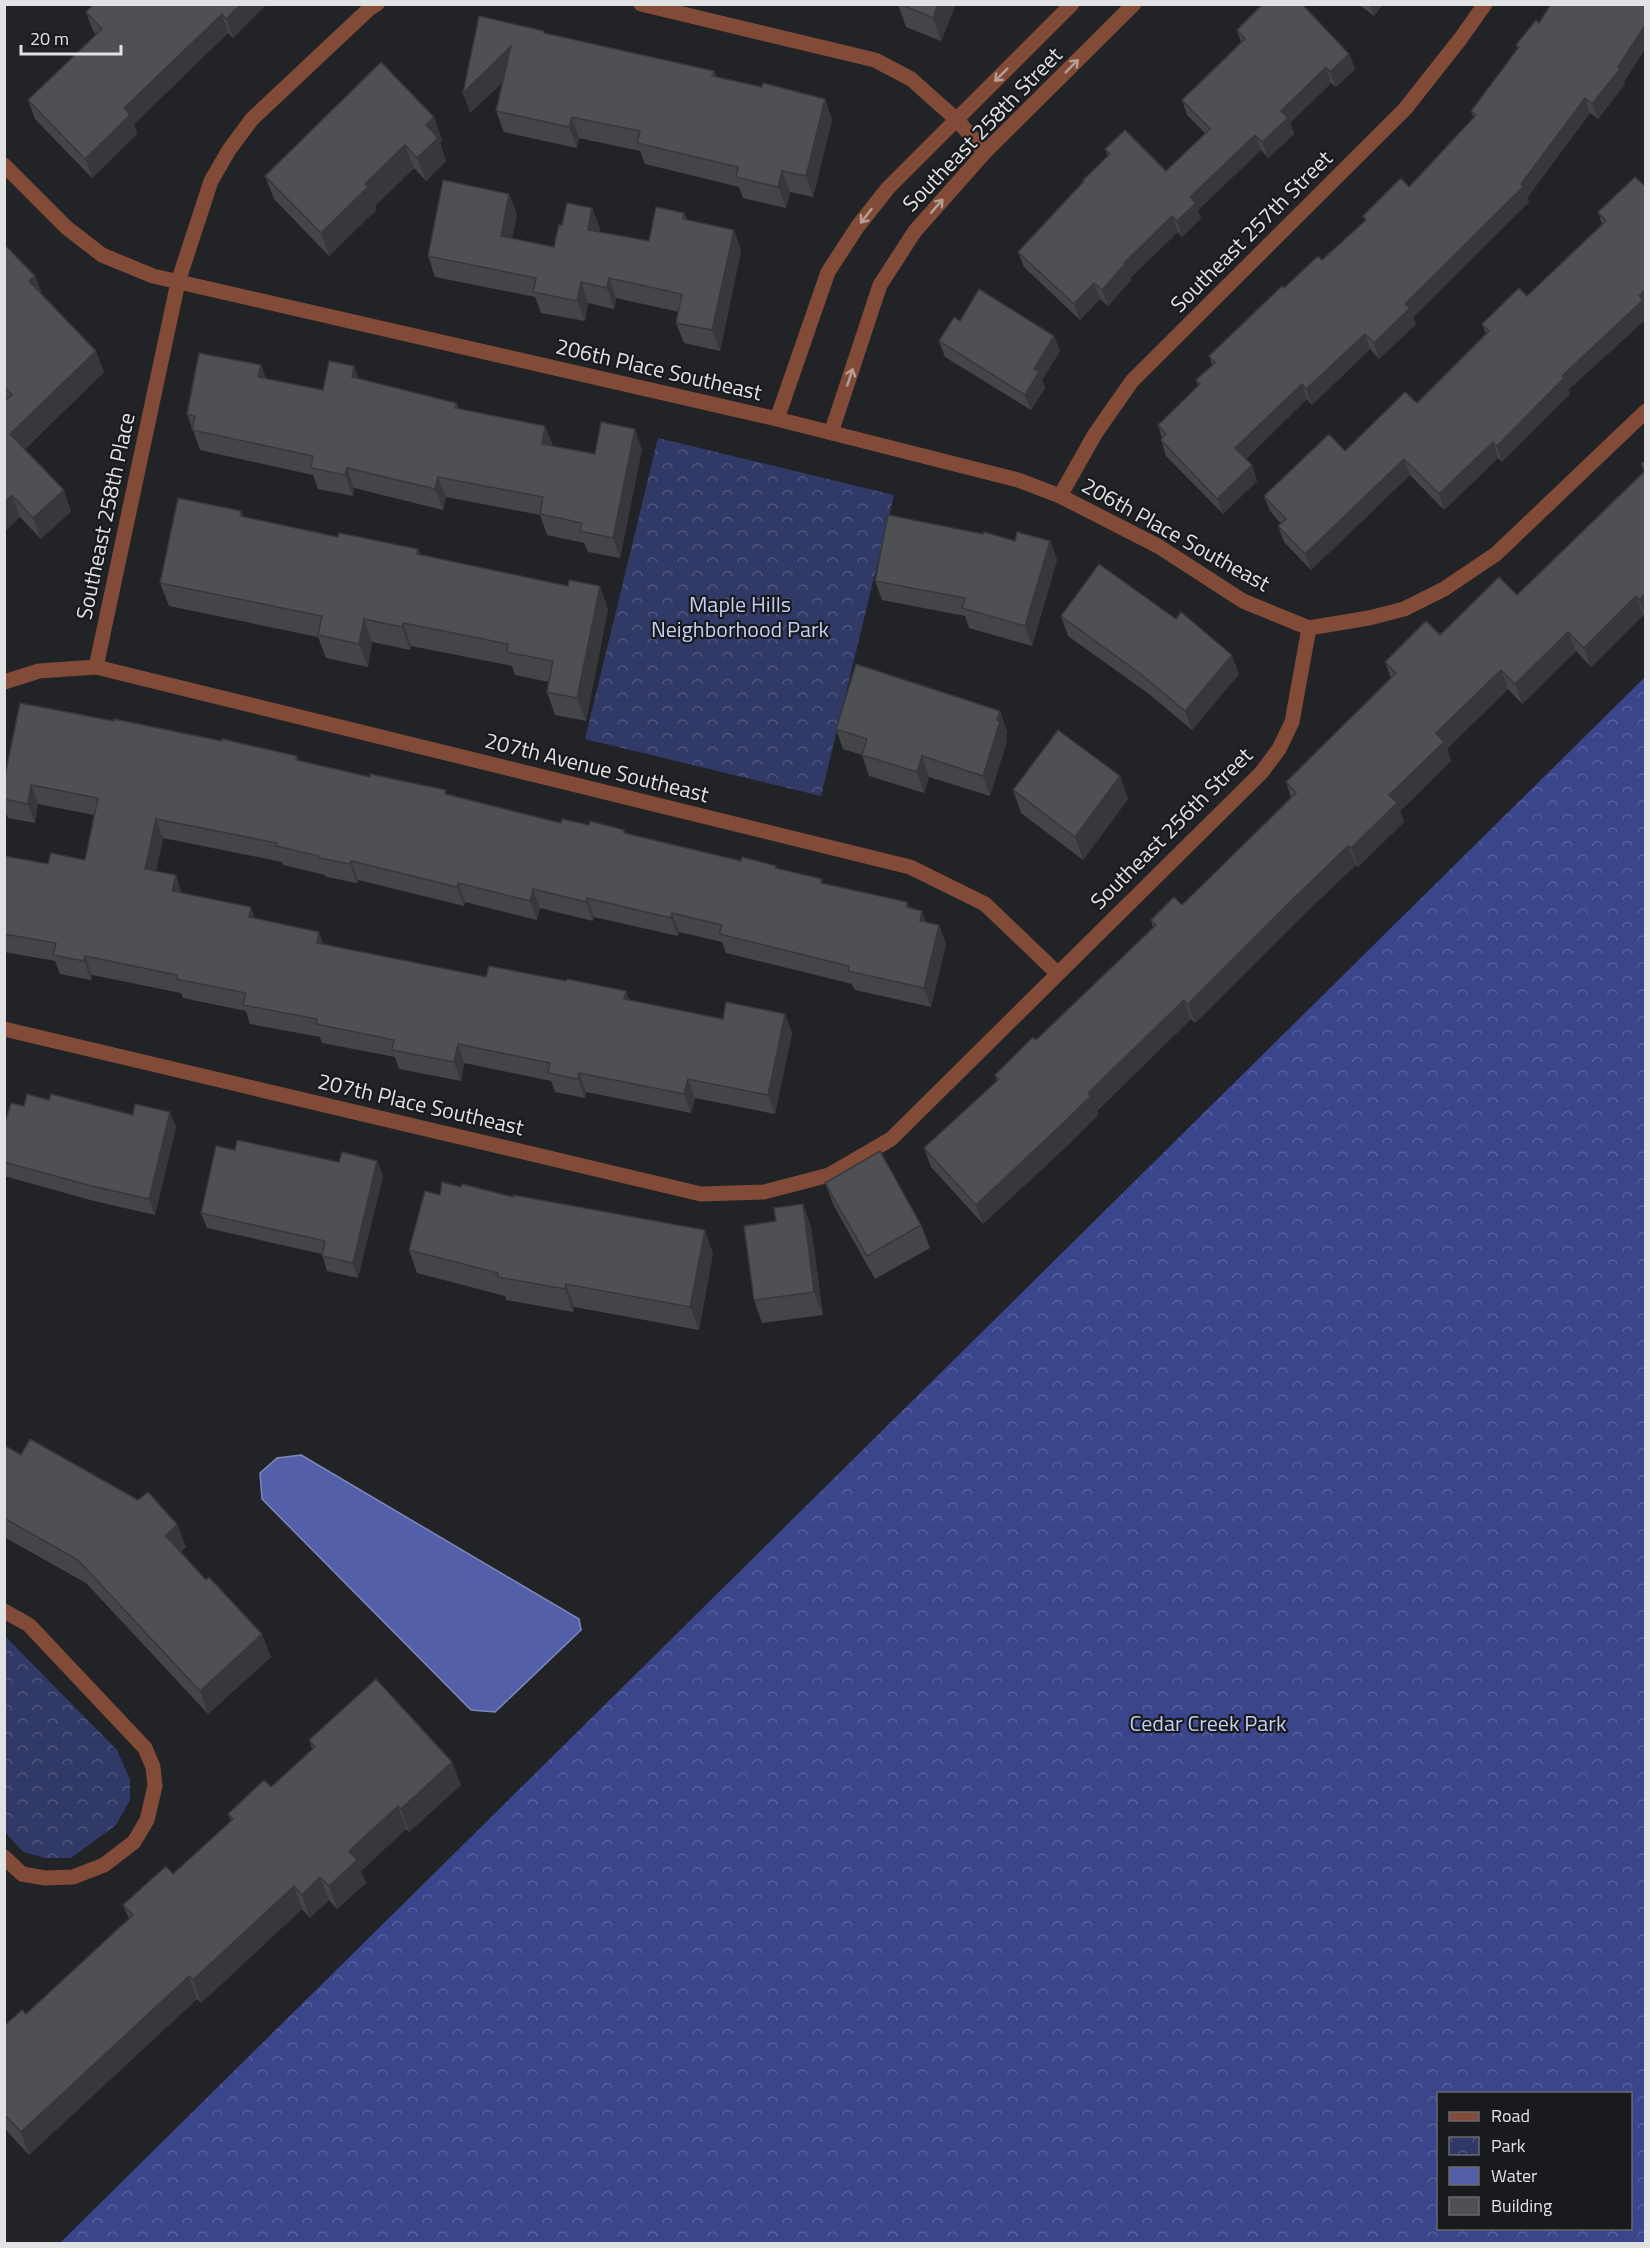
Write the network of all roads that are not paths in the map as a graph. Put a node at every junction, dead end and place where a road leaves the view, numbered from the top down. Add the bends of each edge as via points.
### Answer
1 (377, 4) edge
2 (641, 4) edge
3 (1072, 4) edge
4 (1134, 4) edge
5 (1485, 4) edge
6 (957, 120) junction
7 (985, 152) junction
8 (4, 165) edge
9 (178, 282) junction
10 (1646, 411) edge
11 (777, 419) junction
12 (831, 433) junction
13 (1060, 496) junction
14 (1309, 628) junction
15 (96, 667) junction
16 (4, 682) edge
17 (1057, 973) junction
18 (4, 1029) edge
19 (829, 1174) joint
20 (4, 1611) edge
21 (4, 1857) edge

1 - 9 street, Southeast 258th Place via 252,119 229,150 211,181
2 - 6 street via 875,60 910,79
3 -> 6 street, Southeast 258th Street
7 -> 4 street, Southeast 258th Street
5 - 13 street, Southeast 257th Street via 1405,109 1132,381 1095,434
6 - 7 street
6 -> 11 street, Southeast 258th Street via 888,188 828,272
12 -> 7 street, Southeast 258th Street via 880,285 915,231
8 - 9 street, 206th Place Southeast via 67,228 102,255
9 - 11 street, 206th Place Southeast
9 - 15 street, Southeast 258th Place
10 - 14 street via 1496,554 1444,589 1404,609
11 - 12 street, 206th Place Southeast
12 - 13 street, 206th Place Southeast via 1018,480
13 - 14 street, 206th Place Southeast via 1158,546 1243,601
14 - 17 street, Southeast 256th Street via 1292,722 1279,749 1261,773
15 - 16 street via 39,671
15 - 17 street, 207th Avenue Southeast via 910,867 985,904
17 - 19 street, Southeast 256th Street via 891,1139
18 - 19 street, 207th Place Southeast via 701,1194 764,1192
20 - 21 street via 29,1625 145,1748 155,1786 147,1820 134,1842 104,1865 74,1877 45,1878 22,1874

